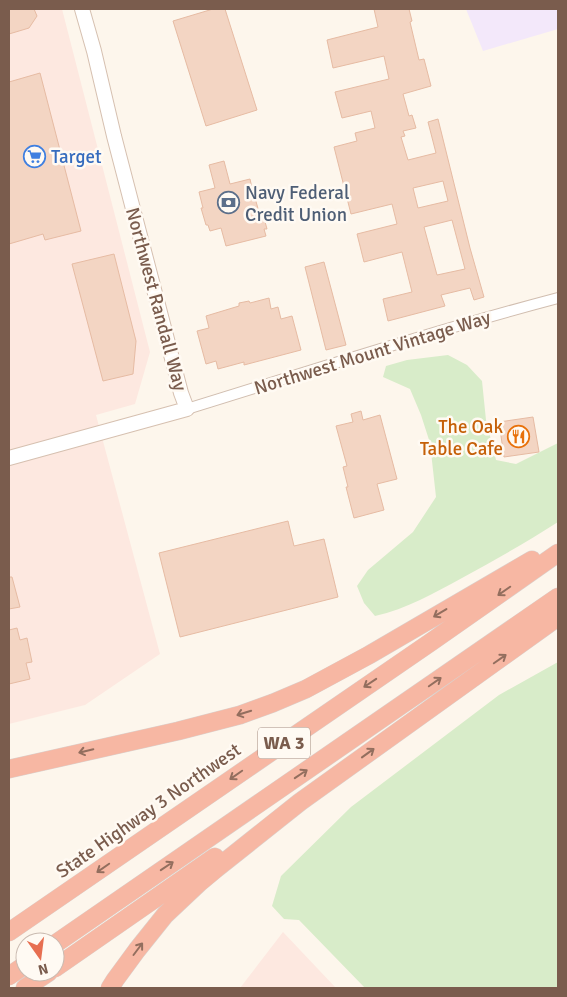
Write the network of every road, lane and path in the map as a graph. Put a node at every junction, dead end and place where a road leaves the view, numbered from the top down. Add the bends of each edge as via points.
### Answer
1 (82, 9) edge
2 (558, 298) edge
3 (187, 409) junction
4 (9, 458) edge
5 (558, 545) edge
6 (558, 553) edge
7 (558, 597) edge
8 (558, 618) edge
9 (9, 769) edge
10 (300, 802) junction
11 (9, 932) edge
12 (65, 937) edge
13 (65, 961) edge
14 (110, 988) edge

1 - 3 street, Northwest Randall Way
2 - 3 street, Northwest Mount Vintage Way
3 - 4 street, Northwest Randall Way
5 -> 9 highway via 369,656 273,703 178,731
6 -> 11 highway, State Highway 3 Northwest / WA 3
12 -> 7 highway, WA 3
10 -> 8 highway
10 - 13 highway
14 -> 10 highway via 166,915

